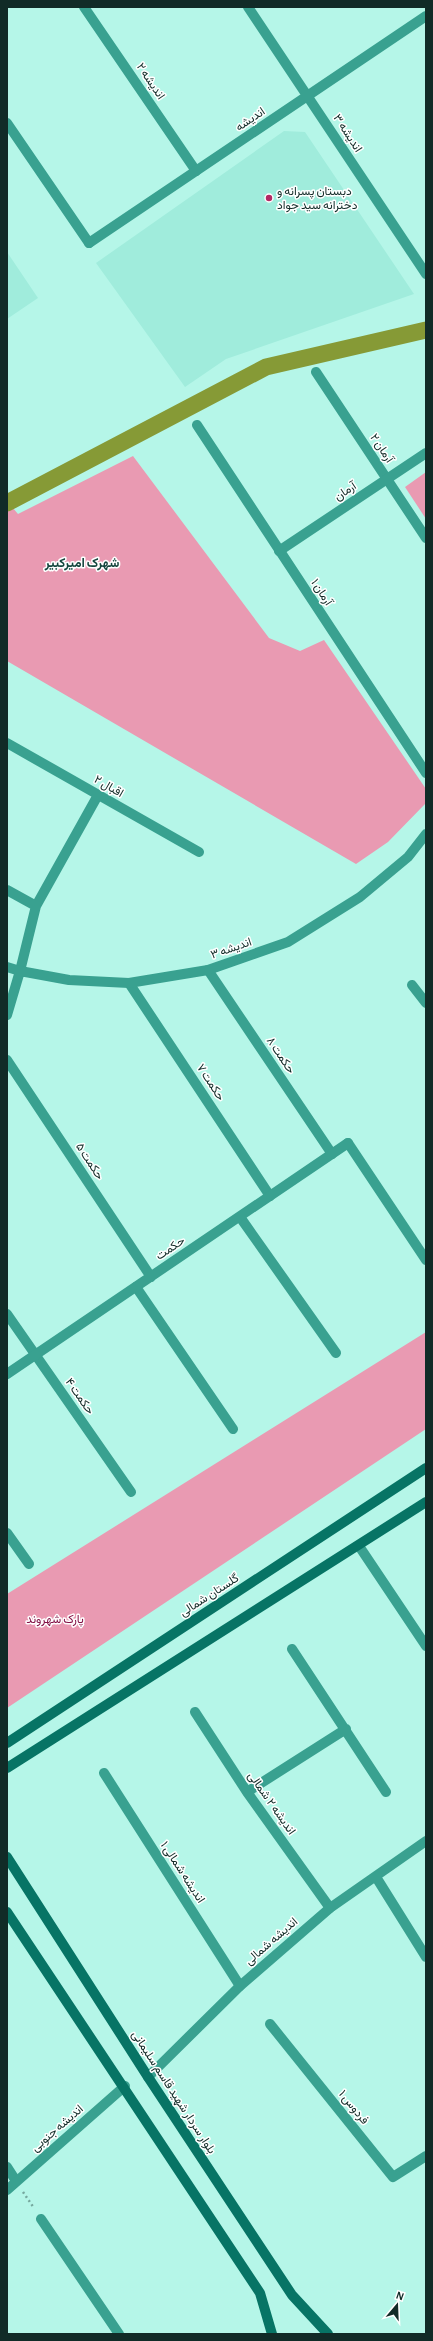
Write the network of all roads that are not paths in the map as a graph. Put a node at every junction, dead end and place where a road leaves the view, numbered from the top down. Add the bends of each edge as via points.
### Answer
1 (84, 7) edge
2 (248, 7) edge
3 (426, 16) edge
4 (308, 96) junction
5 (7, 123) edge
6 (196, 171) junction
7 (426, 274) edge
8 (316, 372) dead end
9 (197, 425) dead end
10 (426, 453) edge
11 (387, 479) junction
12 (426, 538) edge
13 (279, 551) junction
14 (7, 743) edge
15 (426, 773) edge
16 (98, 795) junction
17 (426, 834) edge
18 (199, 852) dead end
19 (7, 890) edge
20 (36, 906) junction
21 (7, 966) edge
22 (208, 970) junction
23 (20, 971) junction
24 (130, 983) junction
25 (412, 985) dead end
26 (426, 1003) edge
27 (7, 1015) edge
28 (7, 1060) edge
29 (332, 1154) junction
30 (270, 1196) junction
31 (240, 1217) junction
32 (426, 1260) edge
33 (151, 1277) junction
34 (136, 1286) junction
35 (7, 1314) edge
36 (336, 1353) dead end
37 (35, 1355) junction
38 (7, 1374) edge
39 (233, 1429) dead end
40 (426, 1468) edge
41 (131, 1492) dead end
42 (426, 1502) edge
43 (7, 1533) edge
44 (359, 1546) junction
45 (29, 1564) dead end
46 (426, 1646) edge
47 (292, 1649) dead end
48 (195, 1712) dead end
49 (346, 1729) junction
50 (7, 1743) edge
51 (7, 1768) edge
52 (104, 1773) dead end
53 (247, 1792) junction
54 (386, 1792) dead end
55 (426, 1841) edge
56 (7, 1857) edge
57 (376, 1877) junction
58 (330, 1908) junction
59 (7, 1912) edge
60 (426, 1957) edge
61 (240, 1986) junction
62 (270, 2024) dead end
63 (148, 2077) junction
64 (124, 2086) junction
65 (426, 2156) edge
66 (7, 2167) edge
67 (16, 2181) junction
68 (7, 2190) edge
69 (41, 2218) road end
70 (292, 2295) junction
71 (119, 2334) edge
72 (272, 2334) edge
73 (319, 2334) edge
74 (328, 2334) edge

1 - 6 street, اندیشه ۲
2 - 4 street, اندیشه ۳
3 - 4 street, اندیشه
4 - 6 street, اندیشه
4 - 7 street, اندیشه ۳
5 - 6 street, اندیشه via 89,243
8 - 11 street, آرمان ۲
9 - 13 street, آرمان ۱
10 - 11 street, آرمان
11 - 12 street, آرمان ۲
11 - 13 street, آرمان
13 - 15 street, آرمان ۱
14 - 16 street, اقبال ۲
16 - 18 street, اقبال ۲
16 - 20 street
17 - 22 street, اندیشه ۳ via 408,857 360,897 288,942
19 - 20 street
20 - 23 street
21 - 23 street, اندیشه ۳
22 - 24 street, اندیشه ۳
22 - 29 street, حکمت ۸
23 - 24 street, اندیشه ۳ via 69,980
23 - 27 street
24 - 30 street, حکمت ۷
25 - 26 street
28 - 33 street, حکمت ۵
29 - 30 street, حکمت
29 - 32 street, حکمت via 348,1143
30 - 31 street, حکمت
31 - 33 street, حکمت
31 - 36 street
33 - 34 street, حکمت
34 - 37 street, حکمت
34 - 39 street
35 - 37 street, حکمت ۴
37 - 38 street, حکمت
37 - 41 street, حکمت ۴
40 - 50 main road, گلستان شمالی
42 - 44 main road
43 - 45 street
44 - 46 street
44 - 51 main road
47 - 49 street
48 - 53 street, اندیشه ۲ شمالی
49 - 53 street
49 - 54 street
52 - 61 street, اندیشه شمالی ۱
53 - 58 street, اندیشه ۲ شمالی
55 - 57 street, اندیشه شمالی
56 - 63 main road, بلوار سردار شهید قاسم سلیمانی
57 - 58 street, اندیشه شمالی
57 - 60 street
58 - 61 street, اندیشه شمالی
59 - 64 main road
61 - 63 street, اندیشه شمالی
62 - 65 street, فردوس ۱ via 393,2177
63 - 70 main road, بلوار سردار شهید قاسم سلیمانی
64 - 67 street, اندیشه جنوبی
64 - 72 main road via 260,2293
66 - 67 street
67 - 68 street, اندیشه جنوبی
69 - 71 street
70 - 73 main road
70 - 74 main road, بلوار سردار شهید قاسم سلیمانی

